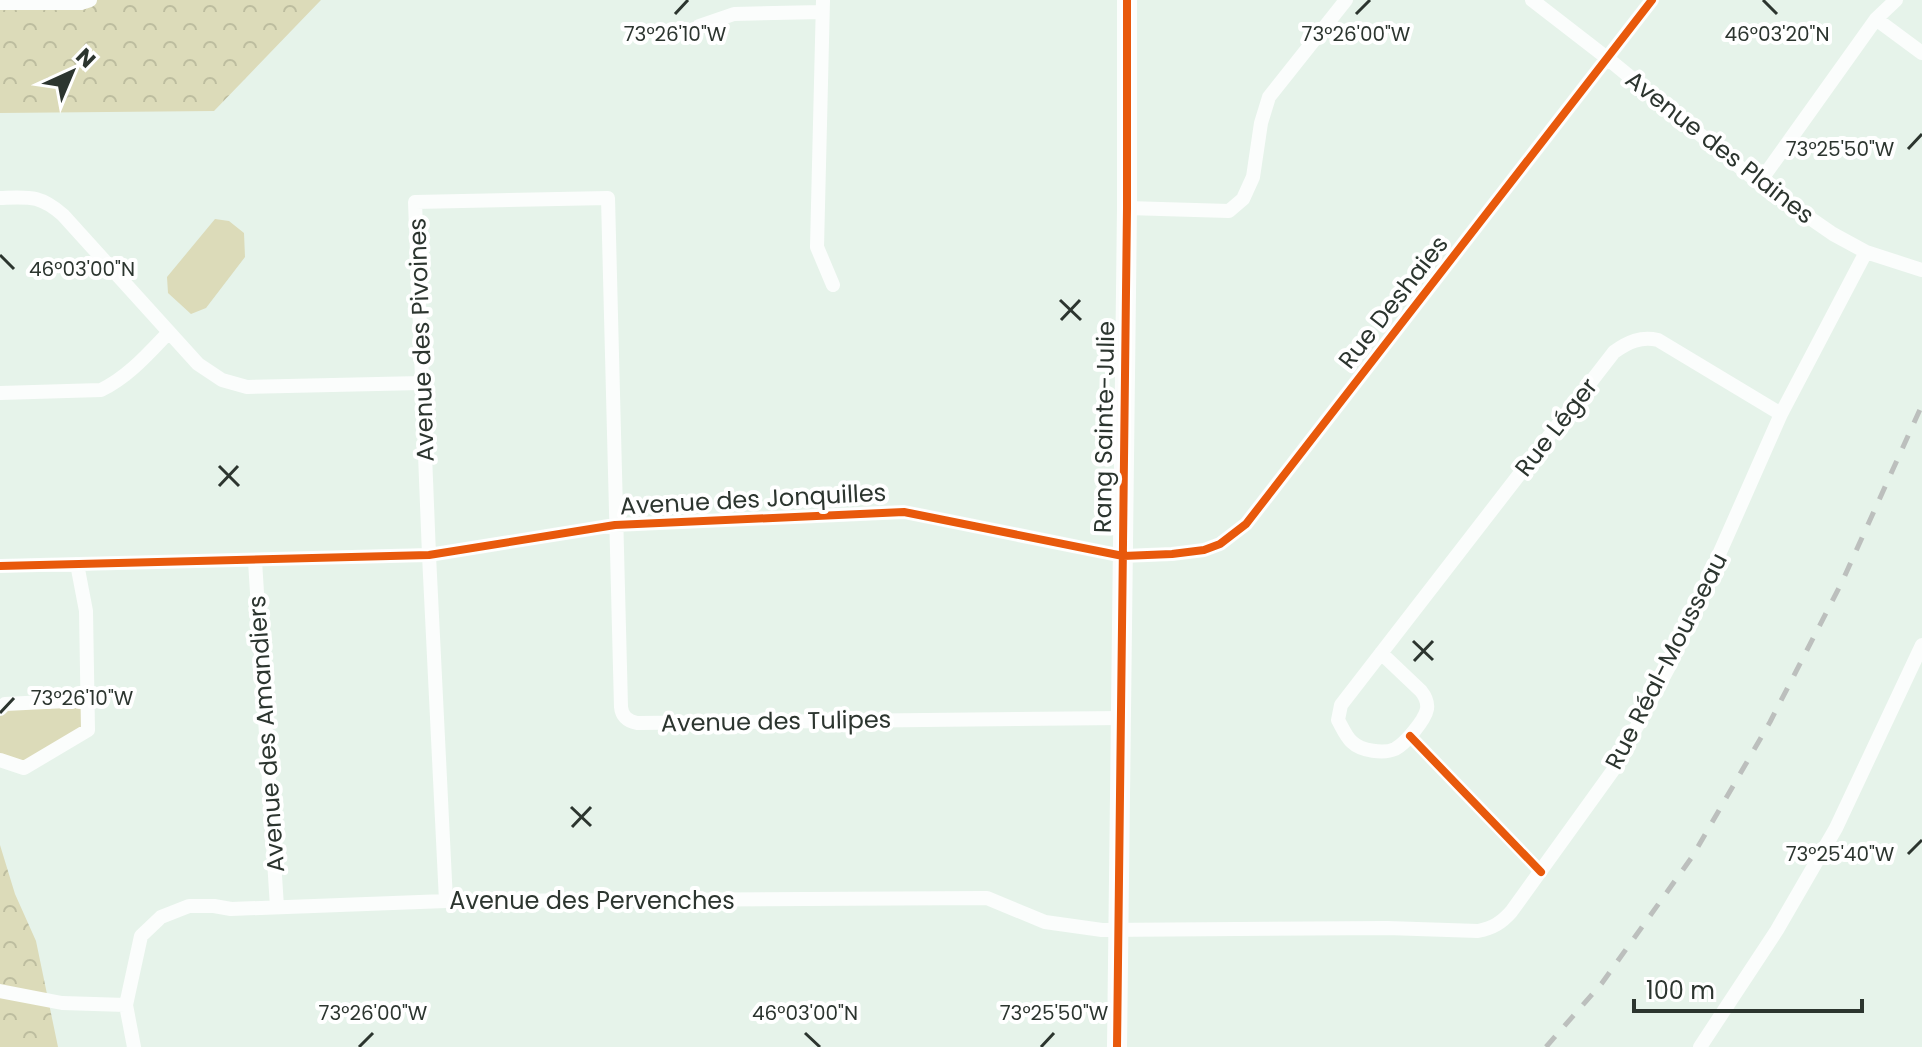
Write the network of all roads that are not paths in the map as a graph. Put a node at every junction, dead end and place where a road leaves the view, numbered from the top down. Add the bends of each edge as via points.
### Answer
1 (90, 0) edge
2 (1127, 0) edge
3 (1346, 0) edge
4 (1532, 0) edge
5 (1652, 0) edge
6 (1896, 0) edge
7 (0, 3) edge
8 (823, 6) edge
9 (1876, 19) junction
10 (699, 26) dead end
11 (1922, 53) edge
12 (1607, 58) junction
13 (1759, 183) junction
14 (0, 198) edge
15 (1127, 208) junction
16 (1866, 252) junction
17 (1922, 270) edge
18 (833, 285) dead end
19 (169, 332) junction
20 (422, 383) junction
21 (0, 393) edge
22 (1781, 414) junction
23 (615, 525) junction
24 (429, 555) junction
25 (1123, 556) junction
26 (255, 561) junction
27 (77, 564) junction
28 (0, 566) edge
29 (1921, 650) edge
30 (1381, 653) junction
31 (87, 700) junction
32 (0, 709) edge
33 (1121, 718) junction
34 (0, 760) edge
35 (446, 901) junction
36 (277, 907) junction
37 (1119, 930) junction
38 (0, 991) edge
39 (126, 1005) junction
40 (134, 1047) edge
41 (1117, 1047) edge
42 (1700, 1047) edge

1 - 7 street
2 - 15 street, Rang Sainte-Julie
3 - 15 street via 1269,97 1253,177 1243,199 1229,211
4 - 12 street, Avenue des Plaines
5 - 12 street, Rue Deshaies
6 - 9 street
8 - 10 street via 734,14
8 - 18 street via 817,247
9 - 11 street
9 - 13 street
12 - 13 street, Avenue des Plaines
12 - 25 street, Rue Deshaies via 1246,524 1204,550
13 - 16 street, Avenue des Plaines
14 - 19 street via 28,197 52,205
15 - 25 street, Rang Sainte-Julie
16 - 17 street, Avenue des Plaines
16 - 22 street, Rue Réal-Mousseau
19 - 20 street via 209,373 247,387
19 - 21 street via 129,373 101,390
20 - 23 street, Avenue des Pivoines via 415,202 608,198
20 - 24 street, Avenue des Pivoines
22 - 30 street, Rue Léger via 1658,340 1623,345
22 - 37 street, Rue Réal-Mousseau via 1671,663 1614,769 1502,921 1478,931
23 - 24 street, Avenue des Jonquilles
23 - 25 street, Avenue des Jonquilles via 904,512
23 - 33 street, Avenue des Tulipes via 621,707 630,721
24 - 26 street, Avenue des Jonquilles
24 - 35 street, Avenue des Pivoines
25 - 33 street, Rang Sainte-Julie
26 - 27 street, Avenue des Jonquilles
26 - 36 street, Avenue des Amandiers
27 - 28 street, Avenue des Jonquilles
27 - 31 street via 86,611
29 - 42 street via 1836,828
30 - 30 street, Rue Léger via 1341,705 1338,720 1352,742 1364,749 1390,751 1410,736 1427,710 1426,698
31 - 32 street via 5,704
31 - 34 street via 88,730 24,768
33 - 37 street, Rang Sainte-Julie
35 - 36 street, Avenue des Pervenches
35 - 37 street, Avenue des Pervenches via 987,898 1045,922
36 - 39 street, Avenue des Pervenches via 189,906 161,917 141,936
37 - 41 street, Rang Sainte-Julie
38 - 39 street via 62,1003
39 - 40 street

